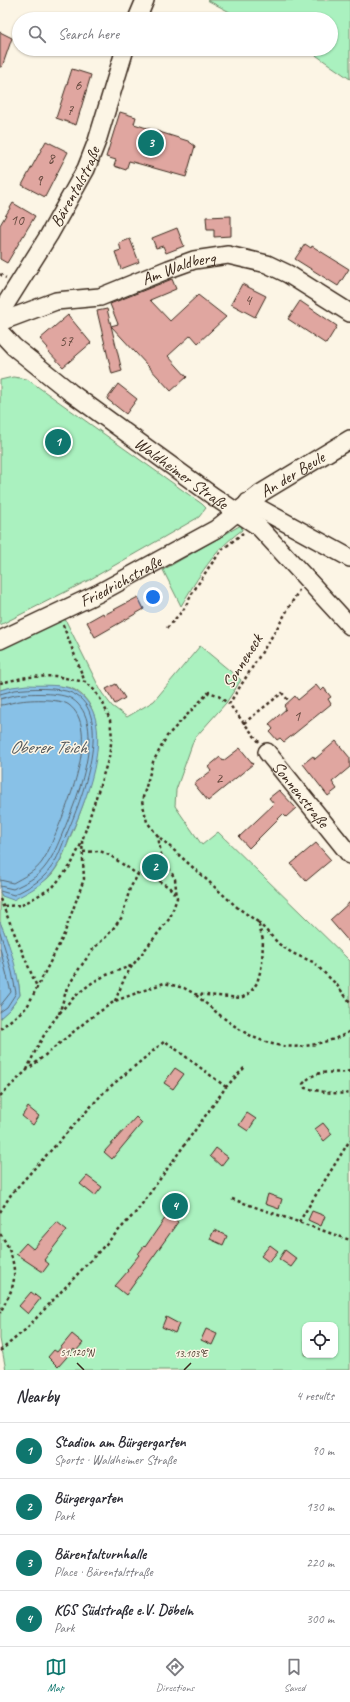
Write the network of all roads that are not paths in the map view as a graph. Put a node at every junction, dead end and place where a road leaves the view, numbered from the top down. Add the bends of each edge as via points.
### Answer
1 (145, 0) edge
2 (140, 12) edge
3 (124, 56) edge
4 (0, 313) edge
5 (350, 313) edge
6 (0, 322) edge
7 (0, 332) edge
8 (350, 439) edge
9 (242, 507) junction
10 (350, 558) edge
11 (350, 626) edge
12 (0, 640) edge
13 (267, 752) road end
14 (350, 855) edge

1 - 2 street
3 - 4 street, Bärentalstraße via 86,169
5 - 6 street, Am Waldberg via 288,274 267,264 228,255 194,260 100,297 56,301
7 - 9 street, Waldheimer Straße via 26,357 70,392
8 - 9 street, An der Beule
9 - 10 street, Waldheimer Straße
9 - 11 street, Waldheimer Straße via 251,521 268,536
9 - 12 street, Friedrichstraße via 216,530 99,593
13 - 14 street, Sonnenstraße

